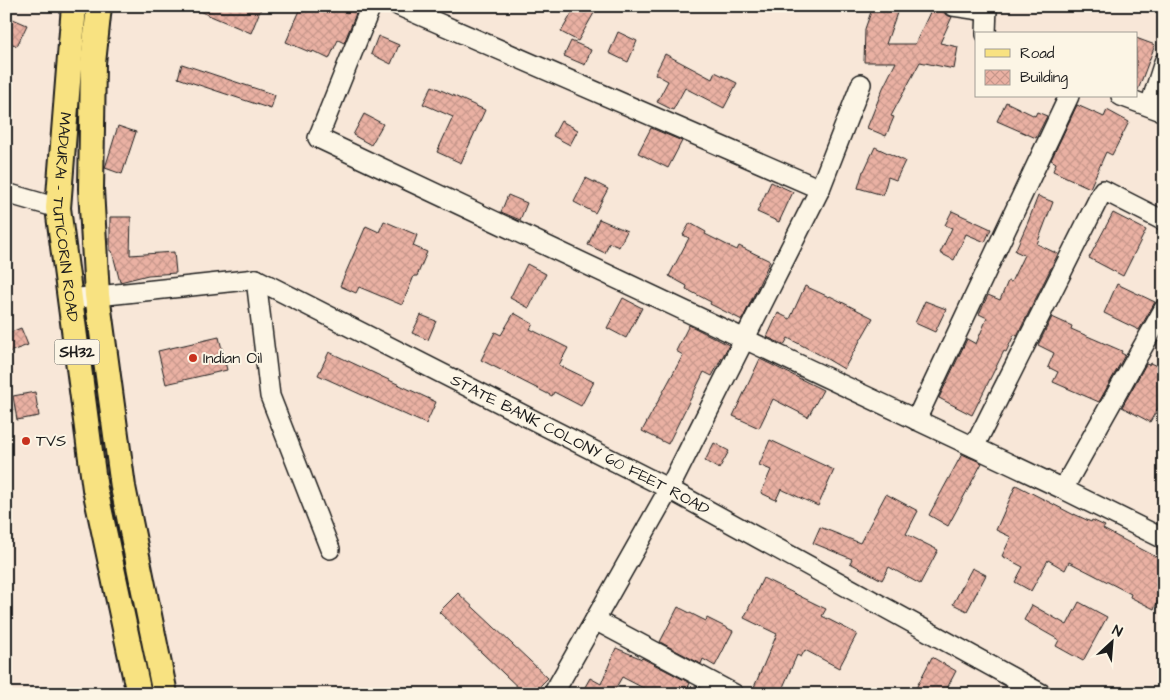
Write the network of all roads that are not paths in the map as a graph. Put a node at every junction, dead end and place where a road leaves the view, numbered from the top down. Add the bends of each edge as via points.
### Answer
1 (74, 6) edge
2 (99, 6) edge
3 (371, 6) edge
4 (399, 6) edge
5 (953, 6) edge
6 (987, 9) edge
7 (986, 32) edge
8 (1164, 62) edge
9 (860, 84) dead end
10 (1068, 98) edge
11 (1127, 98) edge
12 (1157, 109) edge
13 (820, 189) junction
14 (6, 193) edge
15 (58, 208) junction
16 (1164, 221) edge
17 (256, 279) junction
18 (97, 295) junction
19 (70, 299) junction
20 (1164, 308) edge
21 (744, 339) junction
22 (916, 420) junction
23 (974, 447) junction
24 (668, 489) junction
25 (1063, 489) junction
26 (1162, 533) edge
27 (330, 550) dead end
28 (595, 620) junction
29 (140, 694) edge
30 (165, 694) edge
31 (553, 694) edge
32 (734, 694) edge
33 (1042, 694) edge

1 - 15 main road, MADURAI - TUTICORIN ROAD / SH32
2 - 18 main road, MADURAI - TUTICORIN ROAD / SH32 via 93,63 91,189
3 - 21 street via 318,138
4 - 13 street
5 - 6 street
6 - 7 street
8 - 12 street
9 - 13 street
10 - 22 street
11 - 12 street
13 - 21 street
14 - 15 street
15 - 19 main road, MADURAI - TUTICORIN ROAD / SH32
16 - 23 street via 1103,190
17 - 18 street
17 - 24 street, STATE BANK COLONY 60 FEET ROAD
17 - 27 street via 270,396
18 - 19 street
18 - 30 main road, MADURAI - TUTICORIN ROAD / SH32 via 123,487
19 - 29 main road, MADURAI - TUTICORIN ROAD / SH32 via 95,489
20 - 25 street
21 - 22 street
21 - 24 street
22 - 23 street
23 - 25 street
24 - 28 street
24 - 33 street, STATE BANK COLONY 60 FEET ROAD
25 - 26 street
28 - 31 street
28 - 32 street

